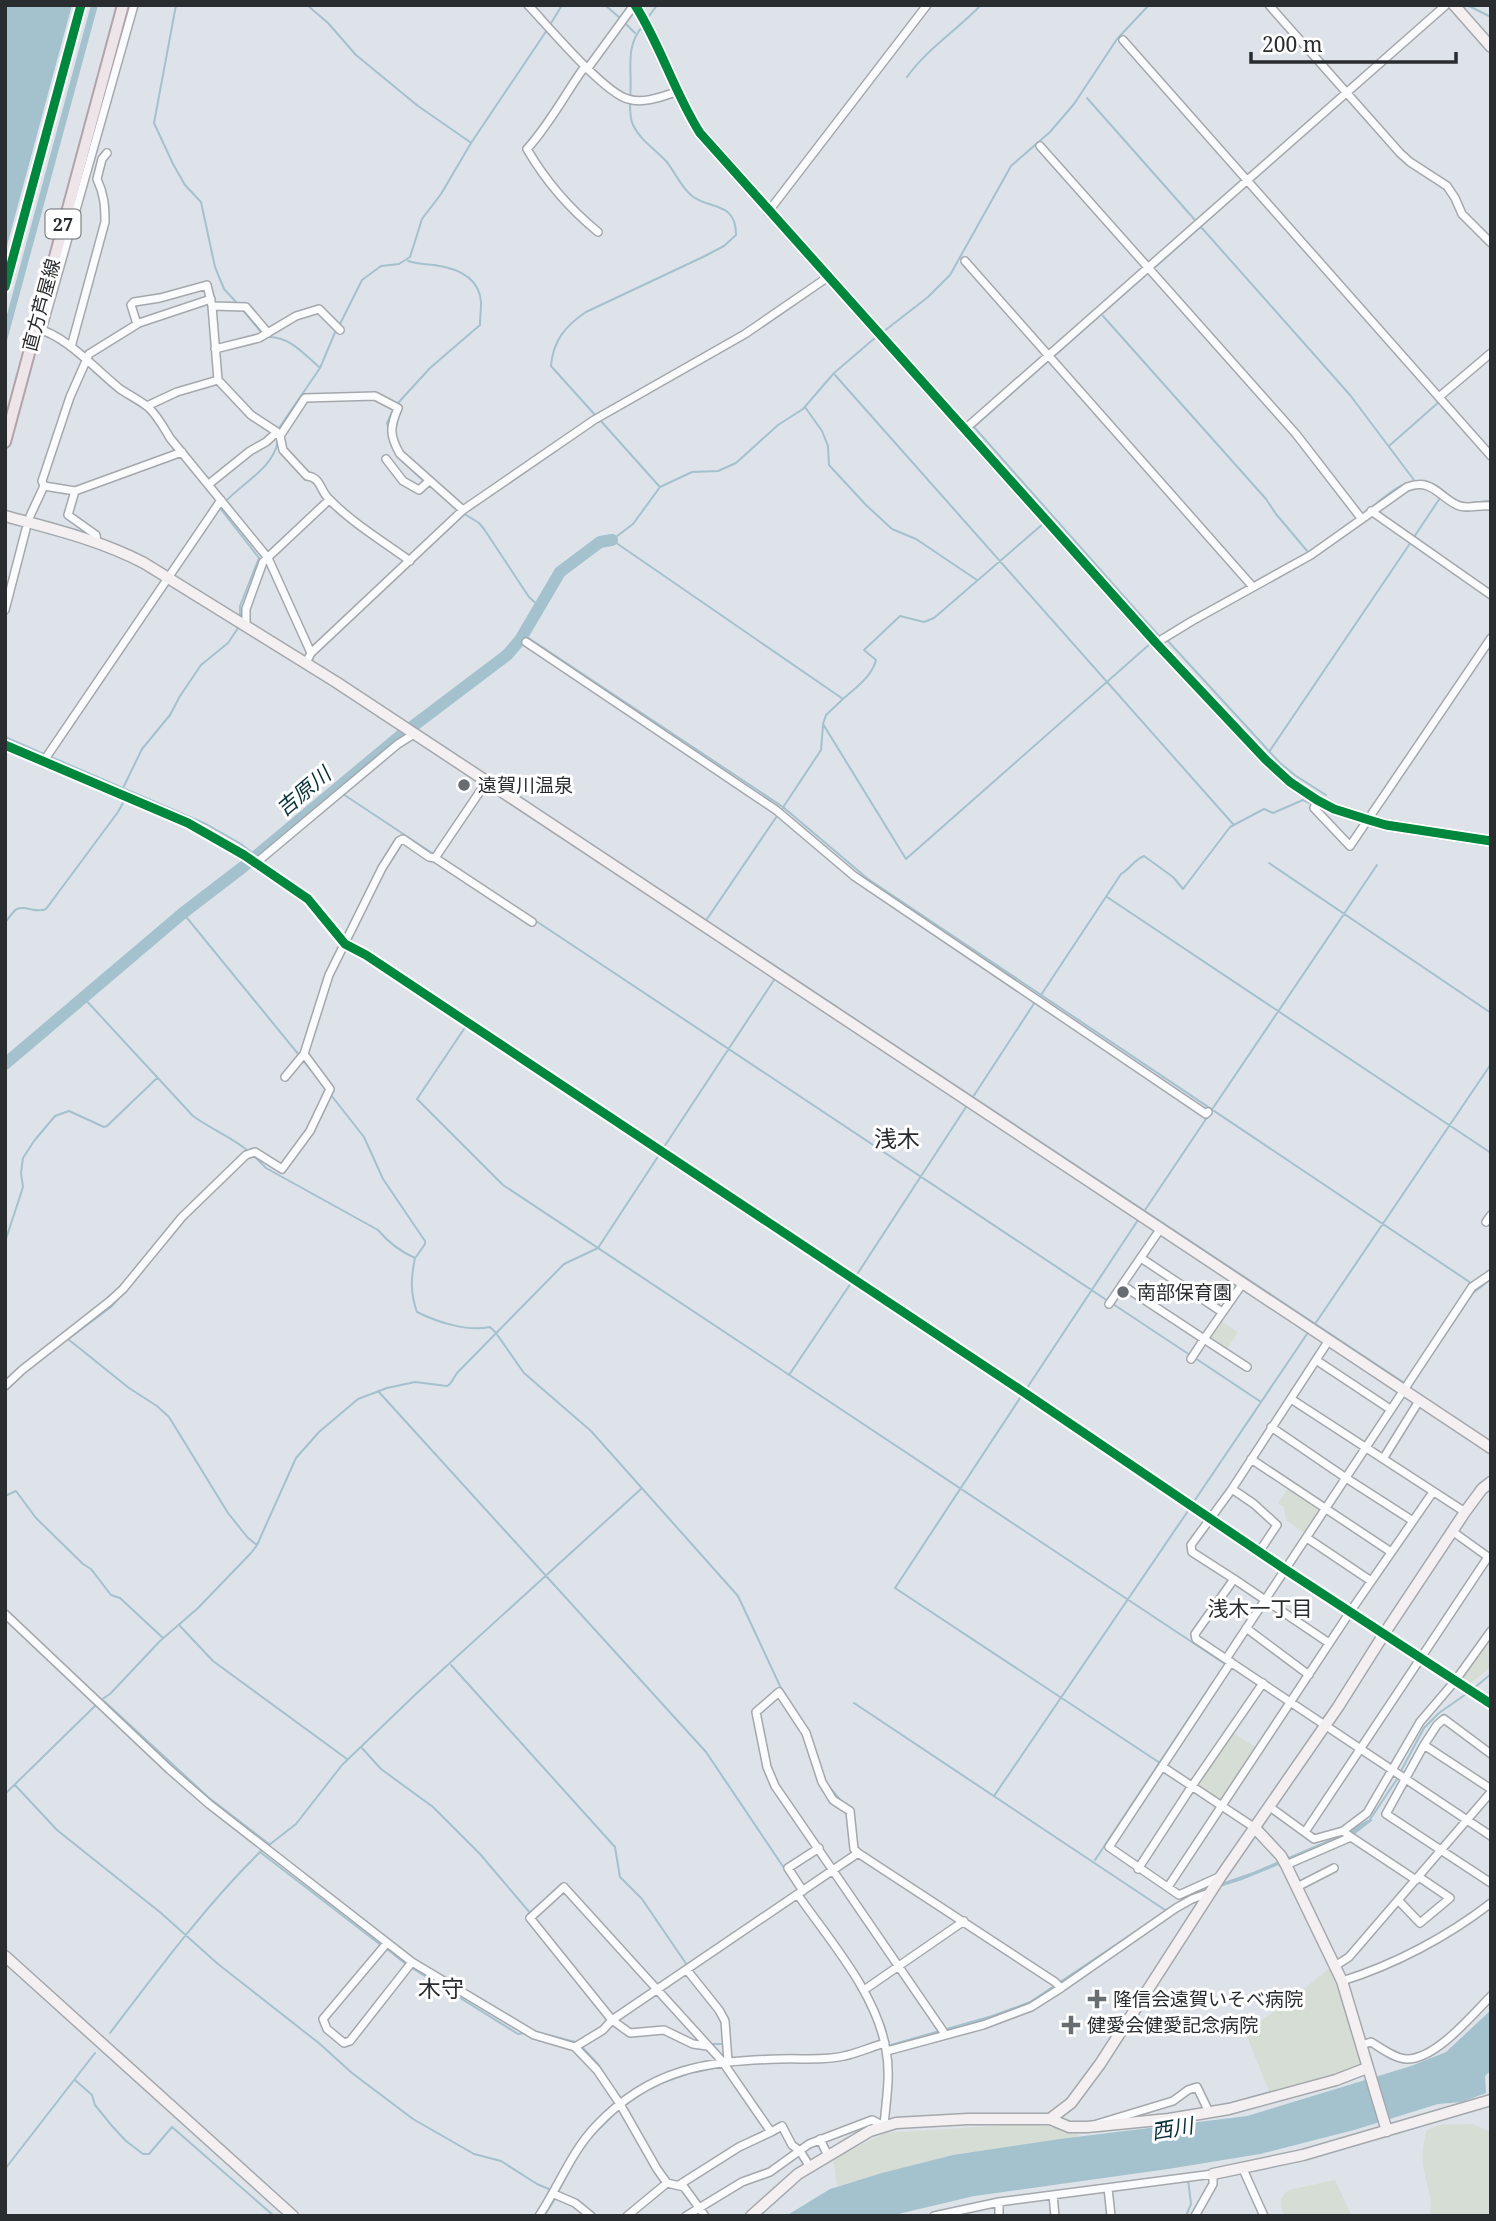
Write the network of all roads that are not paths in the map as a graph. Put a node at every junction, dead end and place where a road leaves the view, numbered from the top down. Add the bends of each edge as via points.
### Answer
1 (123, 5) edge
2 (134, 5) edge
3 (528, 5) edge
4 (635, 5) edge
5 (927, 5) edge
6 (1269, 5) edge
7 (1446, 5) edge
8 (1454, 5) edge
9 (1122, 40) dead end
10 (1491, 47) edge
11 (588, 68) junction
12 (676, 92) junction
13 (1347, 93) junction
14 (1040, 146) dead end
15 (107, 153) dead end
16 (89, 170) junction
17 (97, 179) junction
18 (1247, 180) junction
19 (768, 212) junction
20 (598, 232) dead end
21 (1491, 243) edge
22 (965, 261) dead end
23 (1147, 266) junction
24 (828, 277) junction
25 (211, 303) junction
26 (137, 324) junction
27 (39, 329) junction
28 (340, 330) dead end
29 (268, 333) junction
30 (71, 347) junction
31 (215, 349) junction
32 (1491, 353) edge
33 (1047, 356) junction
34 (86, 360) junction
35 (218, 380) junction
36 (1439, 397) junction
37 (147, 407) junction
38 (965, 429) junction
39 (279, 434) junction
40 (5, 442) edge
41 (182, 452) junction
42 (1491, 456) edge
43 (386, 459) dead end
44 (429, 481) junction
45 (209, 484) junction
46 (44, 486) junction
47 (75, 491) junction
48 (221, 500) junction
49 (329, 500) junction
50 (1491, 506) edge
51 (463, 510) junction
52 (1371, 512) junction
53 (5, 516) edge
54 (30, 516) dead end
55 (1361, 518) junction
56 (26, 529) dead end
57 (97, 542) junction
58 (268, 558) junction
59 (410, 561) junction
60 (169, 578) junction
61 (1253, 587) junction
62 (1491, 595) edge
63 (5, 610) edge
64 (246, 627) junction
65 (1491, 638) edge
66 (526, 642) dead end
67 (1156, 643) junction
68 (311, 653) junction
69 (306, 663) junction
70 (414, 734) junction
71 (5, 745) edge
72 (43, 762) junction
73 (487, 781) junction
74 (1317, 800) junction
75 (1369, 820) junction
76 (1491, 841) edge
77 (435, 858) junction
78 (256, 863) junction
79 (532, 922) dead end
80 (345, 944) junction
81 (304, 1054) junction
82 (285, 1077) dead end
83 (1208, 1112) dead end
84 (1161, 1228) junction
85 (1141, 1258) junction
86 (1491, 1274) edge
87 (1243, 1283) junction
88 (1122, 1285) junction
89 (1108, 1304) dead end
90 (1222, 1312) junction
91 (1204, 1339) junction
92 (1329, 1340) junction
93 (1191, 1359) dead end
94 (1316, 1360) junction
95 (1247, 1367) dead end
96 (5, 1386) edge
97 (1402, 1391) junction
98 (1291, 1399) junction
99 (1419, 1401) junction
100 (1390, 1409) junction
101 (1271, 1427) junction
102 (1366, 1447) junction
103 (1491, 1448) edge
104 (1251, 1459) junction
105 (1383, 1459) junction
106 (1346, 1478) junction
107 (1491, 1482) edge
108 (1231, 1489) junction
109 (1433, 1492) junction
110 (1326, 1508) junction
111 (1465, 1512) junction
112 (1211, 1519) junction
113 (1413, 1521) junction
114 (1452, 1531) junction
115 (1307, 1538) junction
116 (1259, 1552) junction
117 (1391, 1552) junction
118 (1490, 1558) edge
119 (1286, 1570) junction
120 (1234, 1579) junction
121 (1371, 1581) junction
122 (1266, 1600) junction
123 (1350, 1612) junction
124 (5, 1614) edge
125 (1246, 1628) junction
126 (1491, 1631) edge
127 (1384, 1634) junction
128 (1329, 1643) junction
129 (1420, 1658) junction
130 (1229, 1660) junction
131 (1309, 1675) junction
132 (1455, 1681) junction
133 (1263, 1684) junction
134 (1291, 1702) junction
135 (1491, 1704) edge
136 (1325, 1726) junction
137 (1424, 1745) junction
138 (1360, 1749) junction
139 (1491, 1754) edge
140 (1163, 1767) junction
141 (1393, 1770) junction
142 (1405, 1778) junction
143 (1192, 1786) junction
144 (1491, 1791) edge
145 (1222, 1806) junction
146 (1270, 1807) junction
147 (1467, 1819) junction
148 (1255, 1828) junction
149 (1343, 1830) junction
150 (1305, 1832) junction
151 (1491, 1836) edge
152 (1351, 1837) junction
153 (819, 1848) junction
154 (1442, 1850) junction
155 (858, 1853) junction
156 (1284, 1861) junction
157 (1334, 1868) dead end
158 (1138, 1869) junction
159 (834, 1870) junction
160 (1221, 1876) junction
161 (1417, 1878) junction
162 (1491, 1883) edge
163 (1297, 1887) junction
164 (1168, 1888) junction
165 (1213, 1892) junction
166 (801, 1893) junction
167 (1398, 1900) junction
168 (1491, 1903) edge
169 (964, 1921) junction
170 (387, 1943) junction
171 (5, 1956) edge
172 (412, 1962) junction
173 (898, 1966) junction
174 (1335, 1966) junction
175 (687, 1970) junction
176 (1342, 1981) junction
177 (1061, 1988) junction
178 (657, 1989) junction
179 (864, 1990) junction
180 (1491, 1996) edge
181 (612, 2020) junction
182 (946, 2034) junction
183 (1361, 2045) junction
184 (707, 2046) junction
185 (575, 2047) junction
186 (886, 2047) junction
187 (725, 2061) junction
188 (1369, 2074) junction
189 (1491, 2100) edge
190 (620, 2104) junction
191 (1209, 2112) junction
192 (1050, 2119) junction
193 (884, 2126) junction
194 (1091, 2127) junction
195 (1385, 2127) junction
196 (771, 2132) junction
197 (829, 2135) junction
198 (820, 2139) junction
199 (800, 2151) junction
200 (832, 2153) junction
201 (810, 2167) junction
202 (1242, 2167) junction
203 (1213, 2174) junction
204 (667, 2183) junction
205 (679, 2185) junction
206 (1108, 2188) junction
207 (554, 2194) junction
208 (1053, 2195) junction
209 (999, 2202) junction
210 (702, 2213) edge
211 (943, 2215) edge
212 (293, 2216) edge
213 (539, 2216) edge
214 (591, 2216) edge
215 (627, 2216) edge
216 (686, 2216) edge
217 (751, 2216) edge
218 (934, 2216) edge
219 (999, 2216) edge
220 (1055, 2216) edge
221 (1111, 2216) edge
222 (1195, 2216) edge
223 (1264, 2216) edge

1 - 27 main road, 直方芦屋線 / 27
2 - 16 street
3 - 11 street
4 - 11 street
4 - 12 street
5 - 19 street
6 - 13 street
7 - 13 street
8 - 10 street
9 - 18 street
11 - 12 street via 627,99 649,100
11 - 20 street via 527,149 579,216
12 - 19 street via 700,133
13 - 18 street
13 - 21 street via 1400,153 1447,186 1462,214
14 - 23 street
15 - 17 street
16 - 17 street
16 - 27 street
17 - 30 street via 106,203 105,222
18 - 23 street
18 - 36 street
19 - 24 street
22 - 33 street
23 - 33 street
23 - 55 street via 1296,434
24 - 38 street
24 - 51 street via 745,334 594,420
25 - 26 street
25 - 26 street via 207,285 134,302
25 - 29 street via 247,307
25 - 31 street
26 - 34 street
27 - 30 street
27 - 40 main road, 直方芦屋線 / 27
28 - 29 street via 319,309
29 - 31 street
30 - 34 street
31 - 35 street
32 - 36 street
33 - 38 street
33 - 61 street
34 - 37 street
34 - 46 street via 69,397
35 - 37 street
35 - 39 street via 251,415
36 - 42 street
37 - 41 street
38 - 67 street
39 - 44 street via 305,398 375,397 398,408 391,423 394,444
39 - 45 street
39 - 49 street via 284,450 307,476 317,480
41 - 45 street
41 - 47 street
43 - 44 street via 411,488 419,491
44 - 51 street
45 - 48 street
46 - 47 street
46 - 54 street
47 - 57 street via 68,515 96,535
48 - 58 street
48 - 60 street
49 - 58 street
49 - 59 street
50 - 52 street via 1459,506 1436,489 1419,484 1407,486
51 - 59 street
52 - 55 street
52 - 62 street
53 - 57 street
55 - 61 street via 1311,555
56 - 63 street
57 - 60 street
58 - 64 street via 246,609
58 - 68 street
59 - 68 street
60 - 64 street
60 - 72 street
61 - 67 street
64 - 69 street
65 - 75 street
66 - 83 street via 776,810 864,884
67 - 74 street via 1266,760
68 - 69 street
69 - 70 street
70 - 73 street
70 - 78 street
71 - 72 street
72 - 78 street via 188,823
73 - 77 street
73 - 84 street
74 - 75 street
74 - 75 street via 1314,808 1350,846
75 - 76 street
77 - 79 street
77 - 80 street via 403,839 399,841
78 - 80 street via 308,900
80 - 81 street via 329,975
80 - 112 street
81 - 82 street
81 - 96 street via 330,1089 310,1131 282,1169 255,1152 246,1155 183,1217 117,1295
84 - 85 street
84 - 87 street
85 - 88 street
85 - 90 street
86 - 97 street via 1472,1287
87 - 90 street
87 - 92 street
88 - 89 street
88 - 91 street
90 - 91 street
91 - 93 street
91 - 95 street
92 - 94 street
92 - 97 street
94 - 98 street
94 - 100 street
97 - 99 street
97 - 100 street
98 - 101 street
98 - 102 street
99 - 103 street
99 - 105 street
100 - 102 street
101 - 104 street
101 - 106 street
102 - 105 street
102 - 106 street
104 - 108 street
104 - 110 street
105 - 109 street
106 - 110 street
106 - 113 street
107 - 111 street
108 - 112 street
108 - 116 street via 1277,1525
109 - 111 street
109 - 113 street
110 - 115 street
110 - 117 street
111 - 114 street
112 - 116 street
112 - 120 street via 1191,1545 1192,1552
113 - 117 street
114 - 118 street
114 - 127 street
115 - 119 street
115 - 121 street
116 - 119 street
117 - 121 street
118 - 129 street
119 - 122 street
119 - 123 street
120 - 122 street
120 - 130 street via 1195,1634
121 - 123 street
122 - 125 street
122 - 128 street
123 - 127 street
123 - 128 street
124 - 170 street via 209,1804
125 - 130 street
125 - 131 street
126 - 132 street
127 - 129 street
127 - 136 street
128 - 131 street
129 - 132 street
129 - 138 street
130 - 133 street
130 - 140 street
131 - 134 street
132 - 135 street
132 - 141 street via 1420,1722
133 - 134 street
133 - 143 street
134 - 136 street
134 - 145 street
136 - 138 street
136 - 146 street
137 - 139 street via 1444,1718
137 - 142 street
137 - 144 street
138 - 141 street
138 - 150 street
140 - 143 street
140 - 158 street via 1109,1847
141 - 142 street
141 - 149 street via 1367,1813
142 - 147 street
142 - 154 street via 1387,1814
143 - 145 street
143 - 158 street
144 - 147 street
145 - 148 street
145 - 164 street
146 - 148 street
146 - 150 street
147 - 151 street
147 - 154 street
148 - 156 street
148 - 160 street
149 - 150 street via 1314,1839
149 - 152 street
152 - 156 street
152 - 161 street
153 - 155 street via 775,1786 767,1767 756,1712 779,1692 806,1733 822,1782 834,1800 850,1811
153 - 159 street
153 - 166 street via 788,1868
154 - 161 street
154 - 162 street
155 - 159 street
155 - 169 street
156 - 163 street
157 - 163 street
158 - 164 street
159 - 166 street
159 - 173 street
160 - 164 street via 1179,1895
160 - 165 street
161 - 167 street
161 - 167 street via 1450,1898 1420,1923
163 - 174 street
165 - 177 street via 1176,1908
165 - 192 street via 1100,2064 1071,2103
166 - 175 street
166 - 179 street
167 - 174 street via 1349,1957
168 - 176 street via 1412,1953
169 - 173 street
169 - 177 street
170 - 172 street
170 - 172 street via 323,2019 327,2029 344,2043
171 - 212 street
172 - 185 street via 534,2035
173 - 179 street
173 - 182 street
174 - 176 street
175 - 178 street
175 - 187 street via 725,2021
176 - 183 street
177 - 182 street via 1031,2007
178 - 181 street
178 - 181 street via 564,1887 530,1918
178 - 184 street
179 - 186 street
180 - 183 street via 1424,2054 1407,2059 1371,2042
181 - 184 street via 630,2033 664,2029 693,2045
181 - 185 street
182 - 186 street
183 - 188 street
184 - 187 street
185 - 190 street
186 - 187 street via 842,2057
186 - 193 street via 889,2087
187 - 190 street via 676,2072
187 - 196 street
188 - 191 street
188 - 195 street
189 - 195 street
190 - 204 street
190 - 207 street via 579,2147
191 - 194 street
191 - 194 street via 1197,2087 1173,2101
192 - 193 street via 918,2121
192 - 194 street via 1069,2127
193 - 197 street via 872,2120
193 - 200 street
195 - 202 street via 1303,2155
196 - 199 street via 782,2126
196 - 205 street
197 - 198 street
197 - 200 street
198 - 199 street
198 - 200 street
199 - 201 street
199 - 210 street via 770,2172 742,2182
200 - 201 street
201 - 217 street
202 - 203 street
202 - 223 street
203 - 206 street
203 - 222 street via 1213,2184
204 - 205 street
204 - 215 street
205 - 210 street
206 - 208 street
206 - 221 street
207 - 213 street
207 - 214 street
208 - 209 street
208 - 220 street
209 - 211 street
209 - 219 street
210 - 216 street
211 - 218 street

